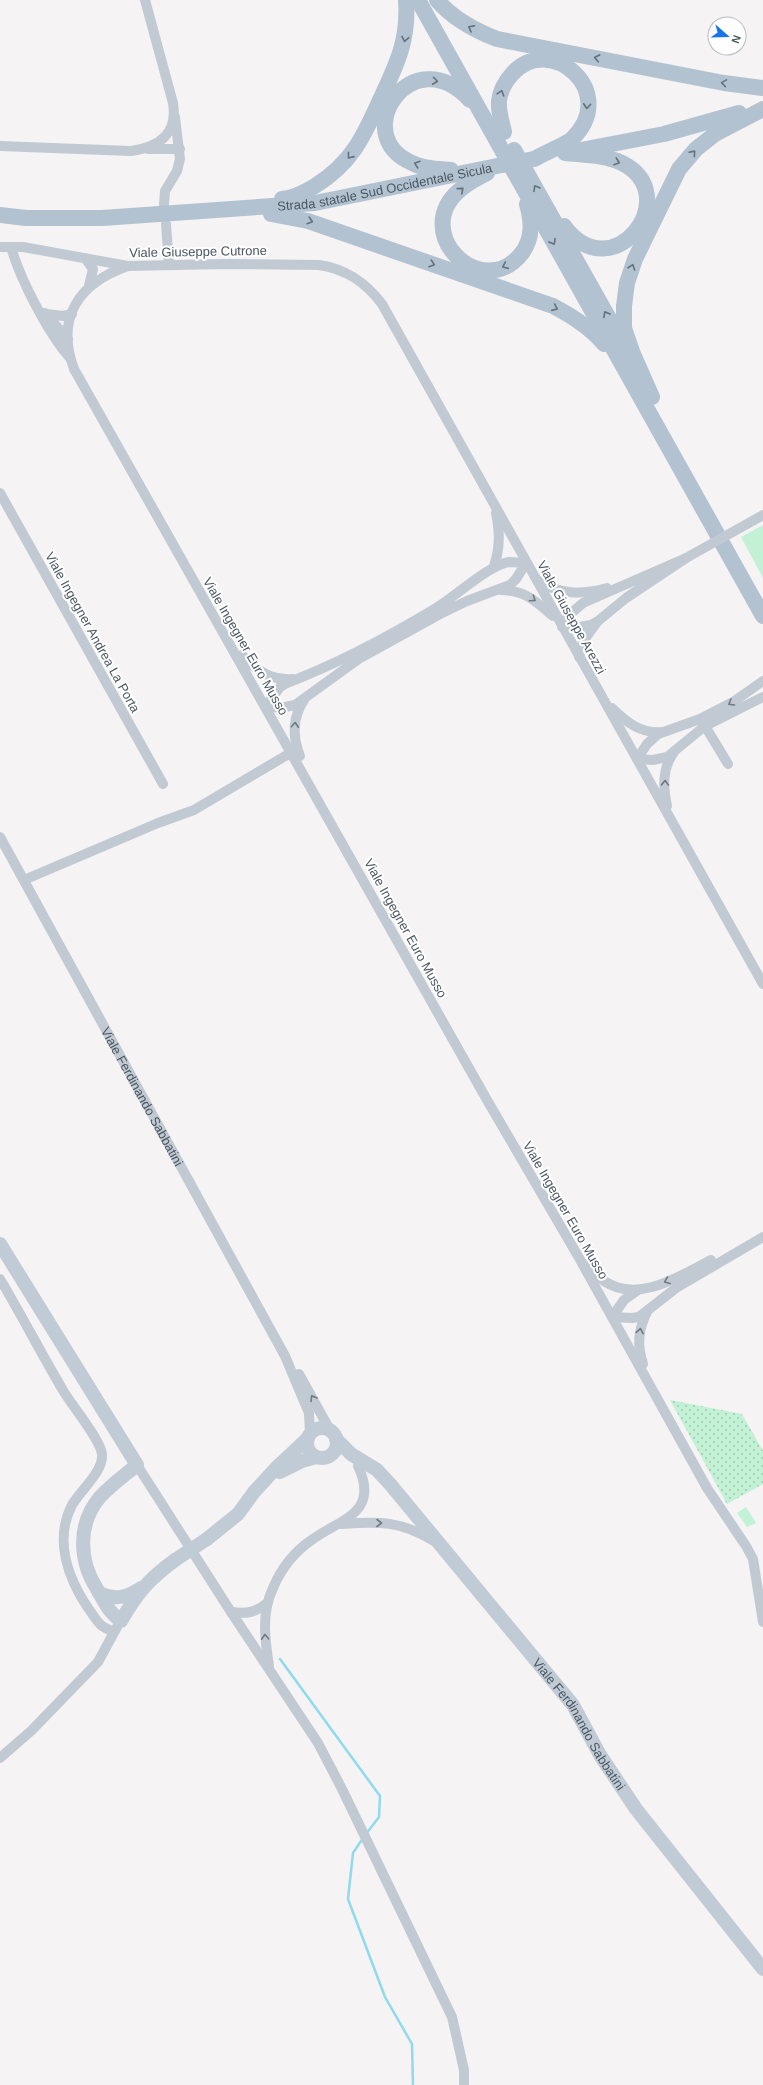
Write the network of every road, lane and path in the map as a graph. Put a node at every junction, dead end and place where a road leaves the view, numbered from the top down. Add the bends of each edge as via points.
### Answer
1 (145, 0) edge
2 (406, 0) edge
3 (418, 0) edge
4 (430, 0) edge
5 (437, 0) edge
6 (763, 88) edge
7 (763, 106) edge
8 (763, 109) edge
9 (175, 115) junction
10 (487, 122) junction
11 (504, 132) junction
12 (0, 146) edge
13 (146, 149) junction
14 (180, 149) junction
15 (564, 153) junction
16 (534, 159) junction
17 (502, 165) junction
18 (469, 172) junction
19 (520, 184) junction
20 (164, 204) dead end
21 (229, 211) junction
22 (550, 211) junction
23 (0, 215) edge
24 (166, 224) dead end
25 (0, 247) edge
26 (11, 247) junction
27 (86, 258) junction
28 (169, 264) junction
29 (128, 266) junction
30 (348, 273) joint
31 (89, 286) junction
32 (37, 304) junction
33 (46, 314) junction
34 (72, 314) junction
35 (68, 339) junction
36 (56, 340) junction
37 (70, 358) junction
38 (648, 400) junction
39 (0, 493) edge
40 (495, 505) junction
41 (763, 515) edge
42 (686, 558) junction
43 (526, 563) junction
44 (494, 566) junction
45 (648, 573) junction
46 (536, 579) junction
47 (501, 590) junction
48 (763, 594) edge
49 (763, 616) edge
50 (598, 621) junction
51 (561, 624) junction
52 (223, 631) junction
53 (580, 657) junction
54 (298, 679) junction
55 (763, 681) edge
56 (601, 695) junction
57 (763, 697) edge
58 (304, 699) junction
59 (266, 706) junction
60 (702, 722) junction
61 (666, 732) junction
62 (676, 750) junction
63 (292, 752) junction
64 (637, 759) junction
65 (728, 764) dead end
66 (163, 784) dead end
67 (313, 789) junction
68 (670, 817) junction
69 (0, 837) edge
70 (24, 880) junction
71 (763, 984) edge
72 (763, 1230) edge
73 (763, 1237) edge
74 (0, 1244) edge
75 (578, 1256) junction
76 (0, 1279) edge
77 (638, 1290) junction
78 (648, 1312) junction
79 (612, 1317) junction
80 (285, 1356) junction
81 (647, 1379) junction
82 (334, 1435) junction
83 (309, 1436) junction
84 (319, 1458) junction
85 (137, 1465) junction
86 (358, 1466) junction
87 (269, 1477) junction
88 (390, 1484) junction
89 (340, 1524) junction
90 (443, 1547) junction
91 (142, 1588) junction
92 (99, 1593) junction
93 (112, 1598) junction
94 (267, 1604) junction
95 (231, 1612) junction
96 (120, 1622) junction
97 (763, 1622) edge
98 (270, 1671) junction
99 (0, 1758) edge
100 (763, 1969) edge
101 (464, 2085) edge

1 - 9 street
2 -> 21 main road via 408,19 400,59 362,141 337,172 302,193
3 - 10 main road
4 - 11 main road
6 -> 5 main road via 724,83 497,39 467,26
7 - 15 main road, Strada statale Sud Occidentale Sicula via 664,134
38 -> 8 main road via 624,328 627,283 635,259 680,169 696,149 715,134
9 - 13 street via 166,136 156,145
9 - 14 street
18 -> 10 main road via 424,167 403,158 390,143 386,129 388,108 396,94 406,87 418,81 434,80 456,88 473,103
10 - 19 main road
11 -> 16 main road via 499,100 504,85 514,71 528,63 546,60 562,64 575,73 587,94 588,111 581,129 571,140
22 -> 11 main road
12 - 13 street via 131,151
13 - 14 street
14 - 20 street via 177,171 165,192
15 - 16 main road, Strada statale Sud Occidentale Sicula
15 -> 22 main road via 601,157 628,167 640,178 647,199 646,211 635,234 625,242 600,248 577,241
16 - 17 main road, Strada statale Sud Occidentale Sicula, bridge
17 - 18 main road, Strada statale Sud Occidentale Sicula
19 -> 17 main road via 531,226 528,244 520,256 502,268 487,270 465,264 454,256 447,245 443,229 448,204 460,189
18 - 21 main road, Strada statale Sud Occidentale Sicula via 315,203
19 -> 38 main road
21 - 23 main road, Strada statale Sud Occidentale Sicula via 102,218 33,218
21 -> 38 main road via 308,221 553,306 578,320 596,335 607,348 627,384
38 -> 22 main road
24 - 28 street
25 - 26 street, Viale Giuseppe Cutrone
26 - 27 street, Viale Giuseppe Cutrone
26 - 32 street via 16,266
27 - 29 street, Viale Giuseppe Cutrone
27 - 31 street via 93,269
28 - 29 street, Viale Giuseppe Cutrone
28 - 30 street, Viale Giuseppe Cutrone via 303,263 331,266
29 - 31 street, Viale Ingegner Euro Musso via 110,272
30 - 40 street, Viale Giuseppe Arezzi via 362,282 382,304
31 - 34 street, Viale Ingegner Euro Musso
32 - 33 street
32 - 36 street
33 - 34 street
33 - 35 street
34 - 35 street, Viale Ingegner Euro Musso
35 - 36 street
35 - 37 street, Viale Ingegner Euro Musso
36 - 37 street
37 - 52 street, Viale Ingegner Euro Musso
38 - 48 main road
38 - 49 main road
39 - 66 street, Viale Ingegner Andrea La Porta
40 - 43 street, Viale Giuseppe Arezzi
40 - 44 street via 500,538
41 - 42 street, bridge
42 - 45 street
42 - 50 street via 626,598
43 - 44 street via 509,562
43 - 46 street, Viale Giuseppe Arezzi
43 - 47 street via 516,579
44 - 54 street via 466,589 418,619 358,653
45 - 46 street via 600,590 571,593 558,592
45 - 51 street via 583,603
46 - 51 street, Viale Giuseppe Arezzi
47 -> 51 street via 525,594
47 - 58 street via 467,601 393,640 340,672
50 - 51 street via 579,627
50 - 53 street via 584,640
51 - 53 street, Viale Giuseppe Arezzi
52 - 54 street via 260,672 281,679
52 - 59 street, Viale Ingegner Euro Musso
53 - 56 street, Viale Giuseppe Arezzi
54 - 59 street via 280,687
55 -> 60 street
56 - 61 street via 626,722 646,731
56 - 64 street, Viale Giuseppe Arezzi
57 - 60 street
58 - 59 street via 288,707
67 -> 58 street via 295,742 295,718
59 - 63 street, Viale Ingegner Euro Musso
60 - 61 street
60 - 62 street
60 - 65 street
61 - 64 street via 652,739
62 - 64 street via 660,760
68 -> 62 street via 664,794 664,780 669,759
63 - 67 street, Viale Ingegner Euro Musso
63 - 70 street via 194,810
64 - 68 street, Viale Giuseppe Arezzi
67 - 75 street, Viale Ingegner Euro Musso via 483,1093
68 - 71 street, Viale Giuseppe Arezzi
69 - 70 street, Viale Ferdinando Sabbatini
70 - 80 street, Viale Ferdinando Sabbatini
72 -> 77 street via 687,1272 650,1288
73 - 78 street via 676,1288
74 - 85 street
75 - 77 street via 603,1281 620,1289
75 - 79 street, Viale Ingegner Euro Musso
76 - 96 street via 102,1454 99,1470 72,1506 64,1530 63,1547 69,1572 78,1592 100,1625
77 - 79 street via 624,1300
78 - 79 street via 632,1318
81 -> 78 street via 639,1352 639,1338 641,1324
79 - 81 street, Viale Ingegner Euro Musso
82 -> 80 street via 299,1374
80 - 83 street via 309,1413
81 - 97 street, Viale Ingegner Euro Musso via 707,1488 753,1559
82 - 83 street via 320,1428
82 - 84 street via 334,1452
82 - 88 street, Viale Ferdinando Sabbatini via 351,1454 377,1470
83 - 84 street via 308,1450
83 - 87 street
84 - 86 street via 343,1460
84 - 87 street via 302,1461
85 - 92 street via 99,1499 85,1526 85,1565
85 - 95 street
86 - 88 street
86 - 89 street via 364,1493 360,1506 349,1519
87 - 91 street, bridge via 238,1514 175,1560
88 - 90 street, Viale Ferdinando Sabbatini
89 -> 90 street via 390,1523 422,1534
89 - 94 street via 325,1531 300,1550 280,1574
90 - 100 street, Viale Ferdinando Sabbatini via 573,1705 600,1755 636,1809
91 - 93 street via 126,1597
91 - 96 street
92 - 93 street
92 - 96 street via 113,1616
93 - 96 street via 123,1607
94 - 95 street via 252,1613
98 -> 94 street via 265,1639
95 - 98 street
96 - 99 street via 98,1662 31,1732
98 - 101 street via 318,1743 380,1864 452,2017 464,2070

